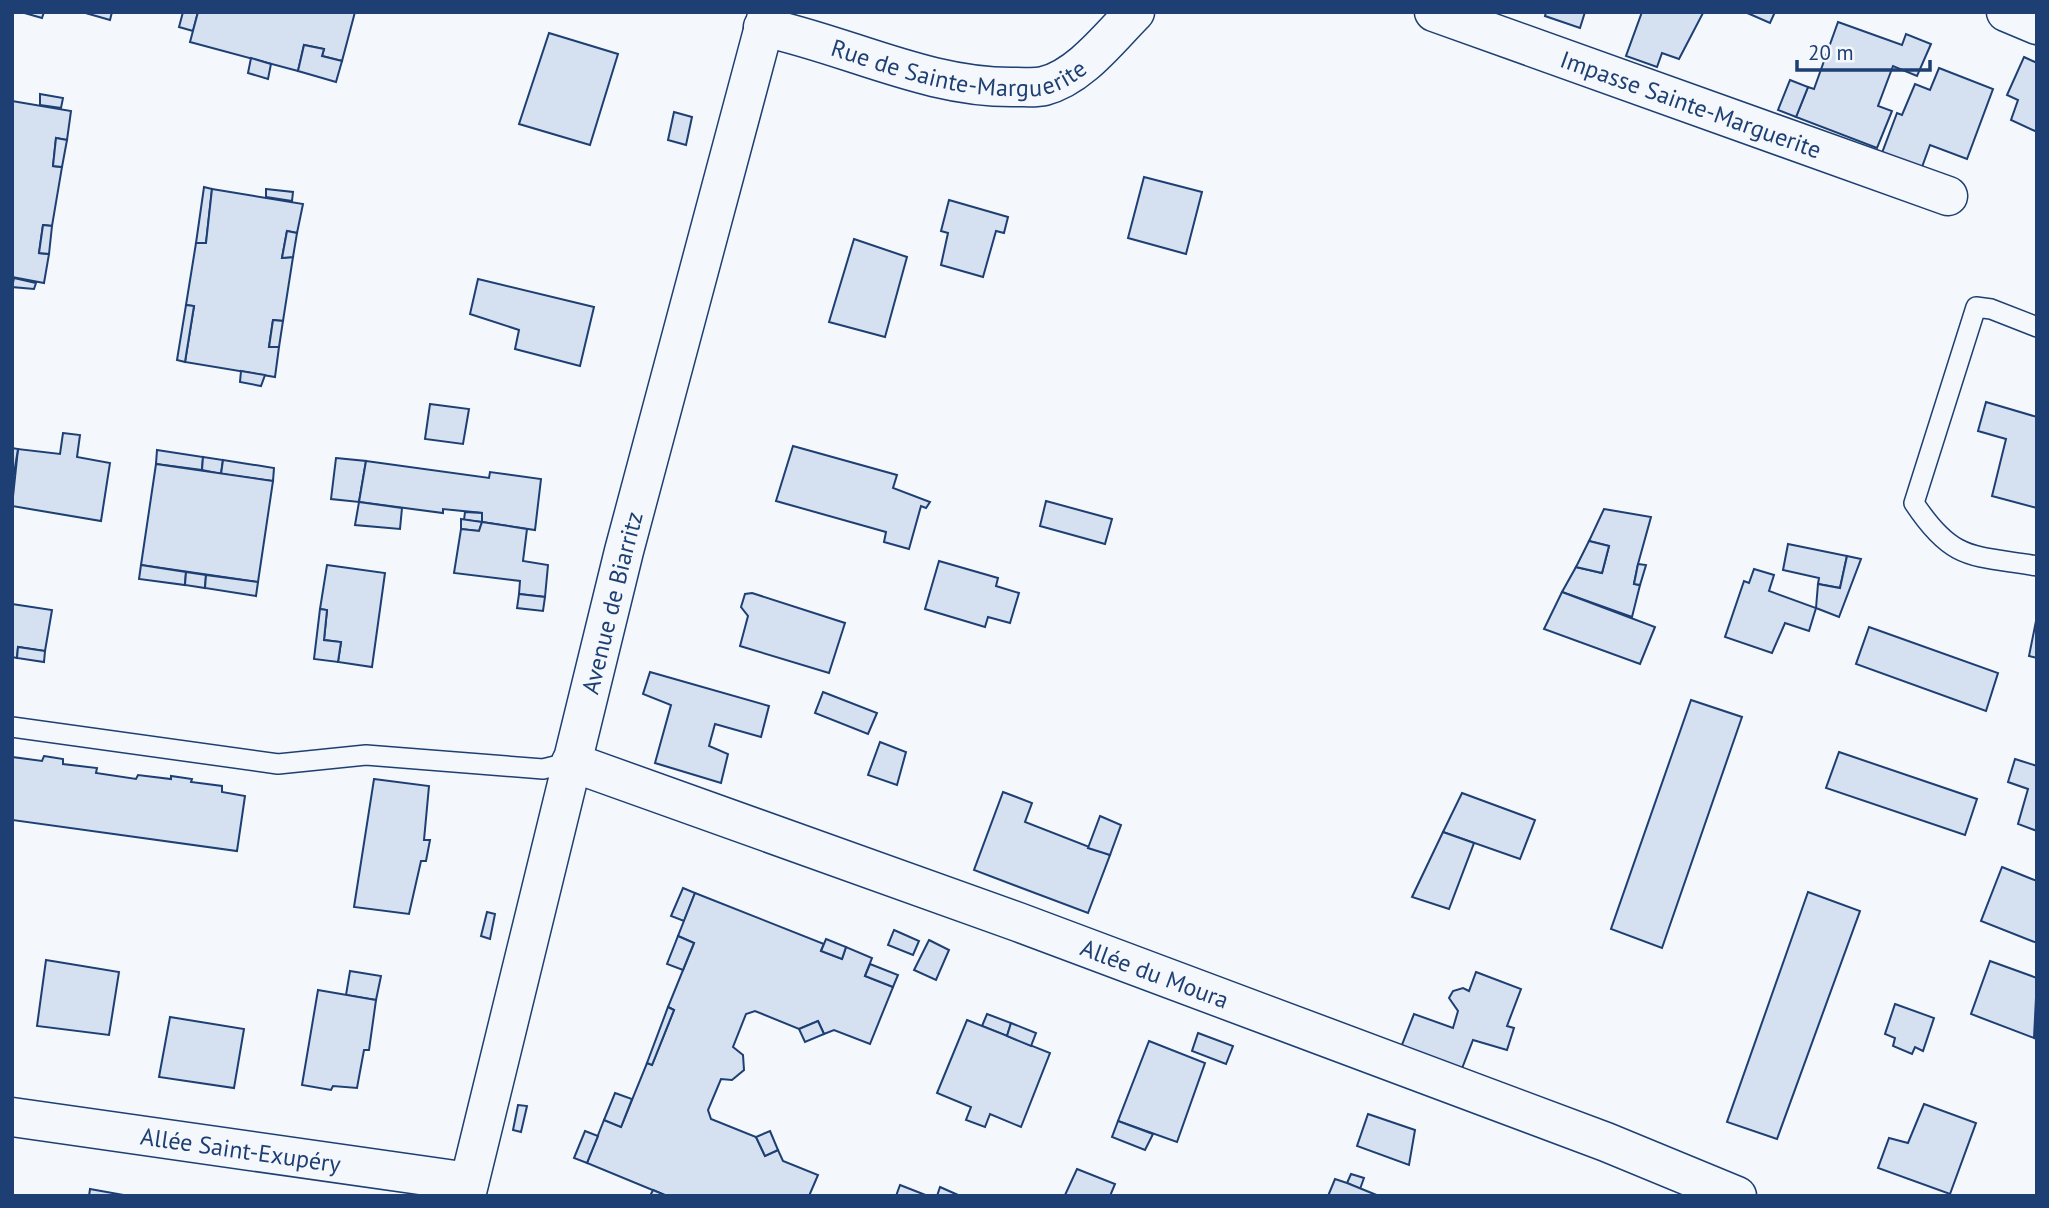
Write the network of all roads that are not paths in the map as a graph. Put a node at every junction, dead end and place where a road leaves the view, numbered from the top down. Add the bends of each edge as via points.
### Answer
1 (1135, 12) edge
2 (1434, 12) edge
3 (2006, 12) edge
4 (765, 20) edge
5 (2037, 25) edge
6 (1948, 195) dead end
7 (2037, 327) edge
8 (2037, 566) edge
9 (12, 727) edge
10 (571, 762) junction
11 (12, 1117) edge
12 (468, 1189) edge
13 (1737, 1196) edge

1 - 4 street, Rue de Sainte-Marguerite via 1078,68 1045,86 995,87 926,76
2 - 6 street, Impasse Sainte-Marguerite
3 - 5 street
4 - 10 street, Avenue de Biarritz
7 - 8 lane via 1976,307 1914,503 1931,529 1959,553
9 - 10 lane via 278,764 366,755 543,769
10 - 12 street, Avenue de Biarritz
10 - 13 street, Allée du Moura via 1083,946 1606,1142
11 - 12 street, Allée Saint-Exupéry

